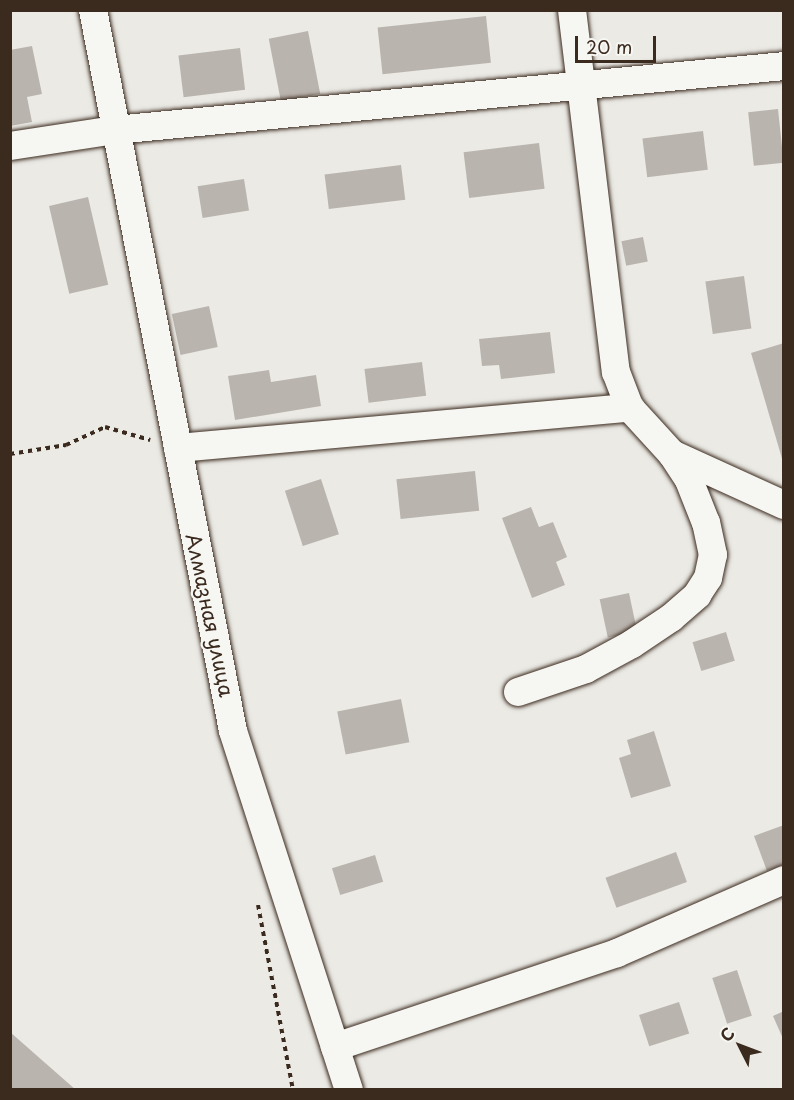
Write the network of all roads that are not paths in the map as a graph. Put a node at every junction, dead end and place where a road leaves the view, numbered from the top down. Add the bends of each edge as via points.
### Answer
1 (93, 10) edge
2 (572, 10) edge
3 (783, 66) edge
4 (580, 85) junction
5 (115, 130) junction
6 (10, 146) edge
7 (630, 408) junction
8 (178, 448) junction
9 (672, 454) junction
10 (783, 505) edge
11 (518, 693) dead end
12 (783, 880) edge
13 (335, 1047) junction
14 (349, 1089) edge

1 - 5 street, Алмазная улица
2 - 4 street
3 - 4 street
4 - 5 street
4 - 7 street via 616,372
5 - 6 street
5 - 8 street, Алмазная улица
7 - 8 street
7 - 9 street
8 - 13 street, Алмазная улица via 233,731
9 - 10 street
9 - 11 street via 706,523 713,555 708,578 697,595 671,618 632,644 586,669
12 - 13 street via 617,953
13 - 14 street, Алмазная улица

